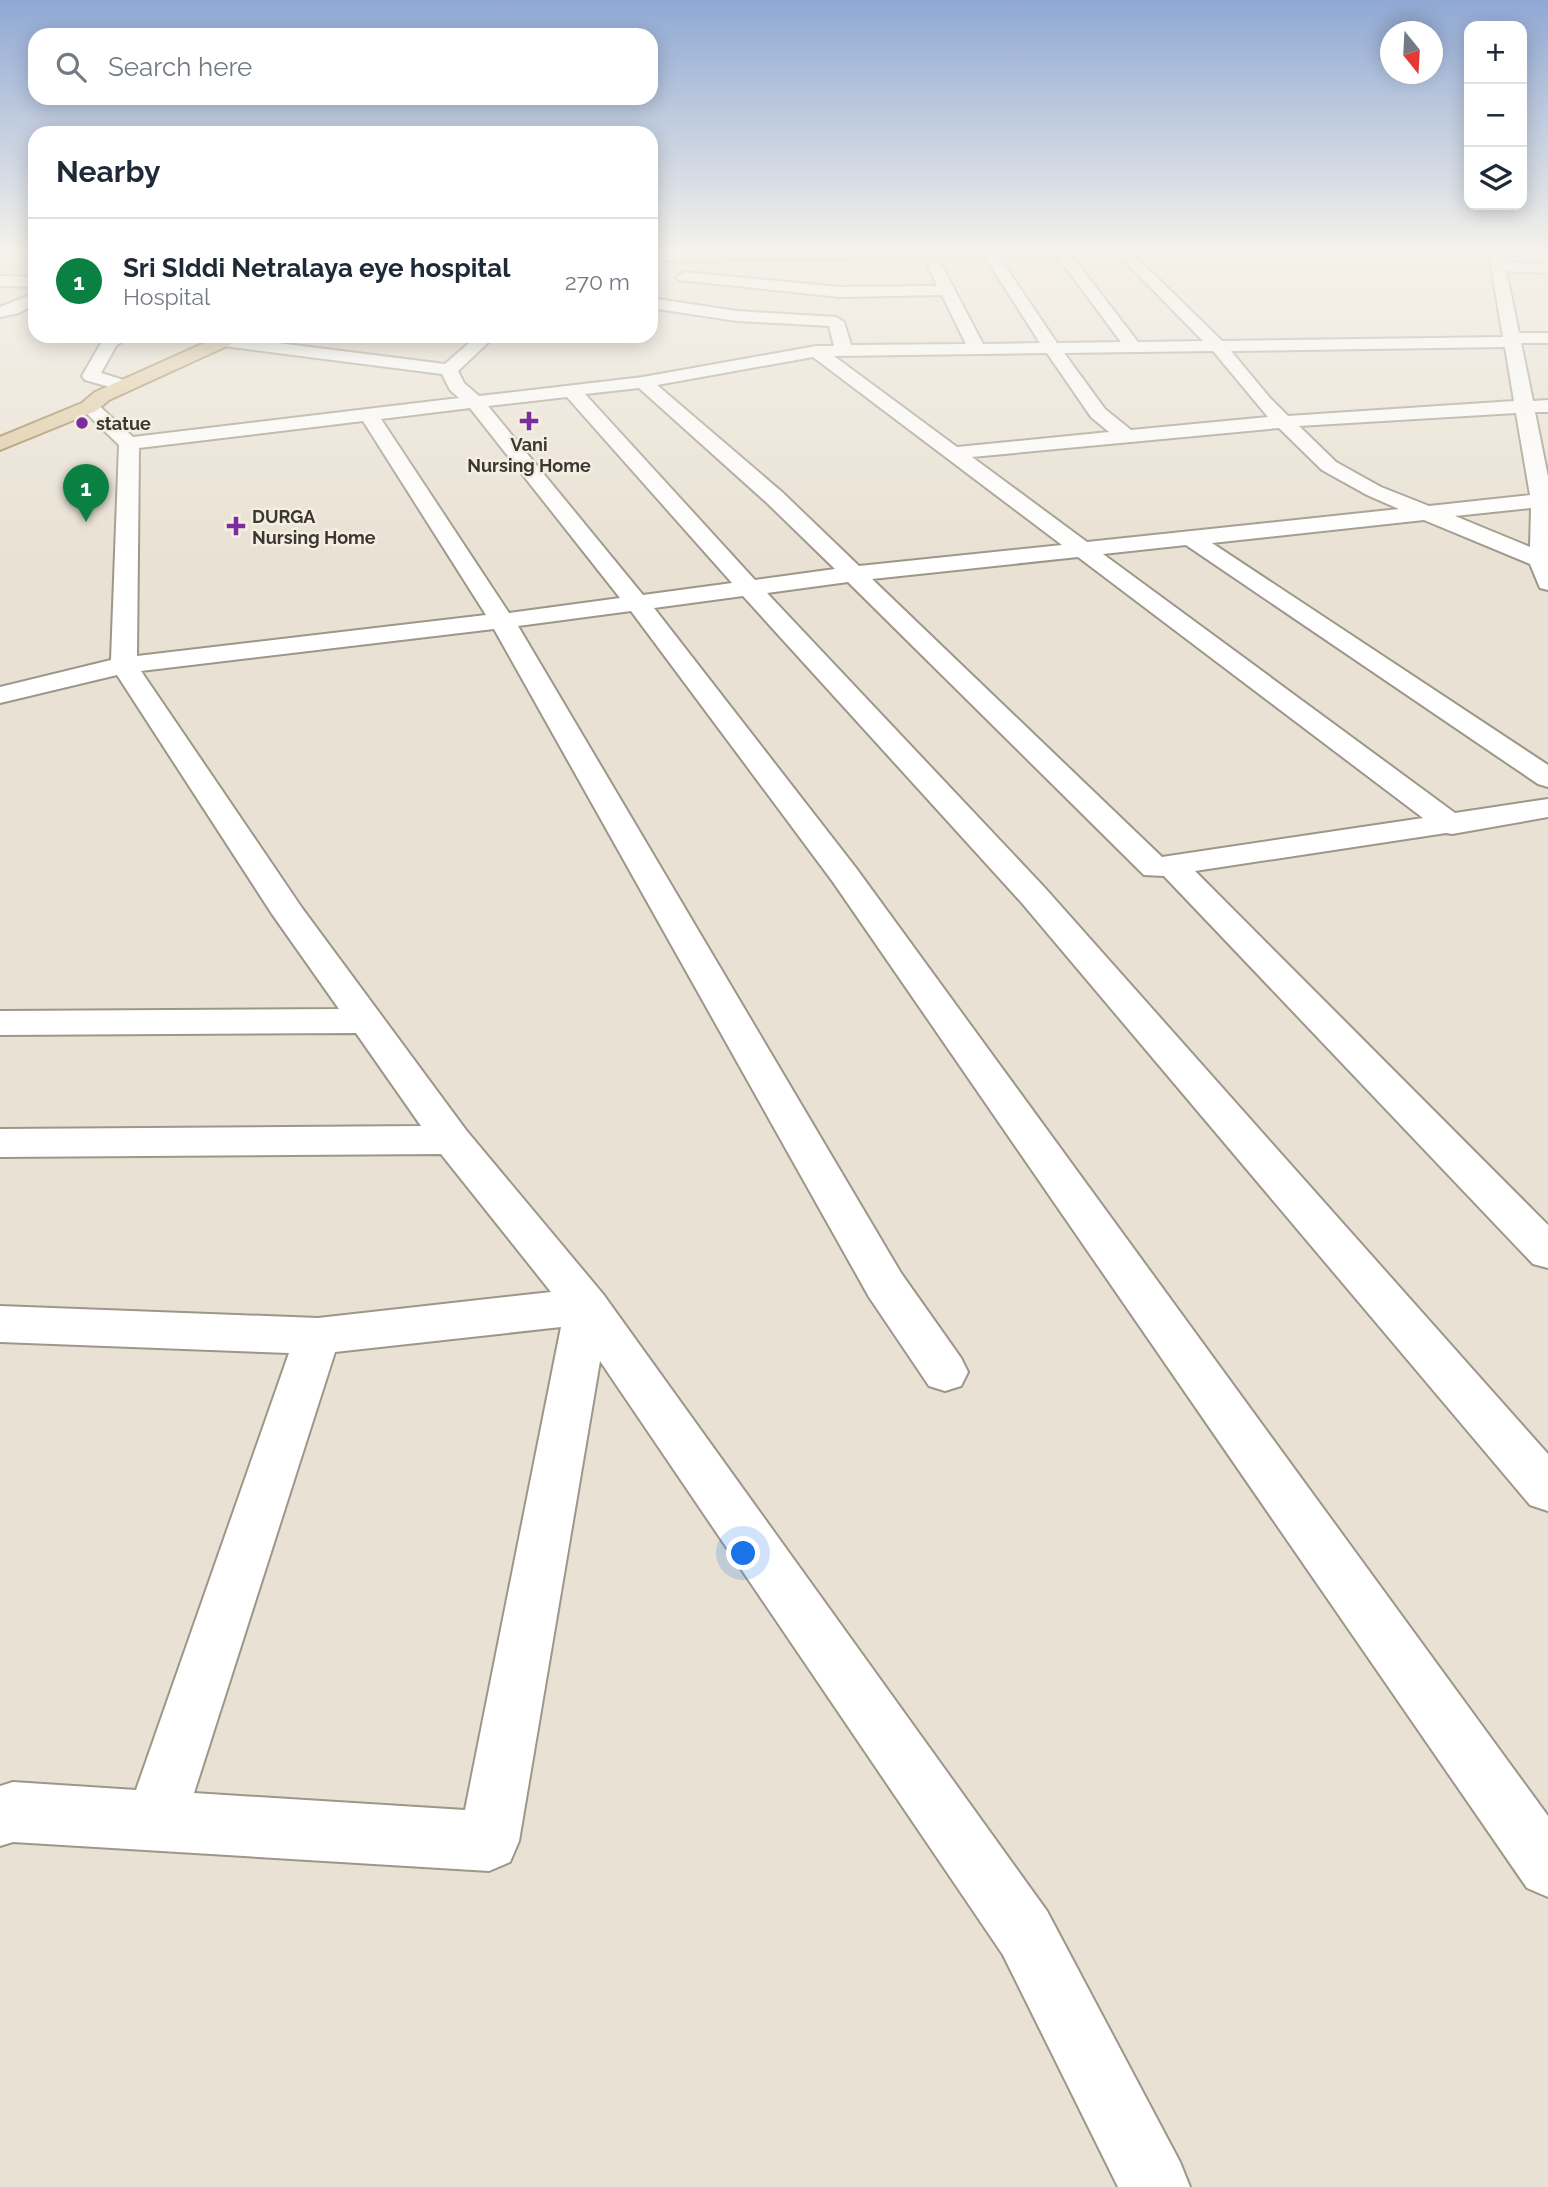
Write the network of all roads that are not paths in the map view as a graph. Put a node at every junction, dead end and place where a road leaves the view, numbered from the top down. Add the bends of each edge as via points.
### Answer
1 (102, 354) edge
2 (195, 354) edge
3 (335, 354) edge
4 (467, 354) edge
5 (799, 354) edge
6 (820, 354) edge
7 (1056, 354) edge
8 (1225, 354) edge
9 (1515, 354) edge
10 (449, 370) junction
11 (643, 382) junction
12 (124, 386) junction
13 (571, 390) junction
14 (477, 403) junction
15 (1524, 406) junction
16 (1548, 406) edge
17 (89, 407) junction
18 (369, 415) junction
19 (1283, 421) junction
20 (1128, 438) junction
21 (129, 443) junction
22 (0, 444) edge
23 (953, 453) junction
24 (1545, 500) edge
25 (1427, 513) junction
26 (1190, 538) junction
27 (1083, 550) junction
28 (1546, 569) edge
29 (854, 574) junction
30 (749, 588) junction
31 (637, 603) junction
32 (502, 621) junction
33 (124, 665) junction
34 (0, 695) edge
35 (1548, 778) edge
36 (1548, 808) edge
37 (1452, 825) junction
38 (1172, 866) junction
39 (367, 1021) junction
40 (0, 1023) edge
41 (452, 1140) junction
42 (0, 1143) edge
43 (1548, 1252) edge
44 (587, 1306) junction
45 (0, 1324) edge
46 (318, 1336) junction
47 (945, 1372) dead end
48 (1548, 1489) edge
49 (0, 1816) edge
50 (155, 1821) junction
51 (1548, 1867) edge
52 (1155, 2187) edge

1 - 12 street via 91,376
2 - 12 main road
3 - 10 street
4 - 10 street
5 - 11 street
6 - 23 street
7 - 20 street via 1098,413
8 - 19 street
9 - 15 street
10 - 14 street via 456,386
11 - 13 street
11 - 29 street
12 - 17 main road
13 - 14 street
13 - 30 street
14 - 18 street
14 - 31 street
15 - 16 street
15 - 19 street
15 - 24 street
17 - 21 street
17 - 22 main road
18 - 21 street
18 - 32 street
19 - 20 street
19 - 25 street via 1329,466
20 - 23 street
21 - 33 street
23 - 27 street
24 - 25 street
24 - 28 street
25 - 26 street
25 - 28 street
26 - 27 street
26 - 35 street
27 - 29 street
27 - 37 street
29 - 30 street
29 - 38 street via 1155,868
30 - 31 street
30 - 48 street via 1033,895
31 - 32 street
31 - 51 street via 845,875
32 - 33 street
32 - 47 street via 885,1285
33 - 34 street
33 - 39 street via 289,914
36 - 37 street
37 - 38 street
38 - 43 street
39 - 40 street
39 - 41 street
41 - 42 street
41 - 44 street
44 - 46 street
44 - 50 street via 489,1842
44 - 52 street via 1025,1933
45 - 46 street
46 - 50 street
49 - 50 street via 13,1812

